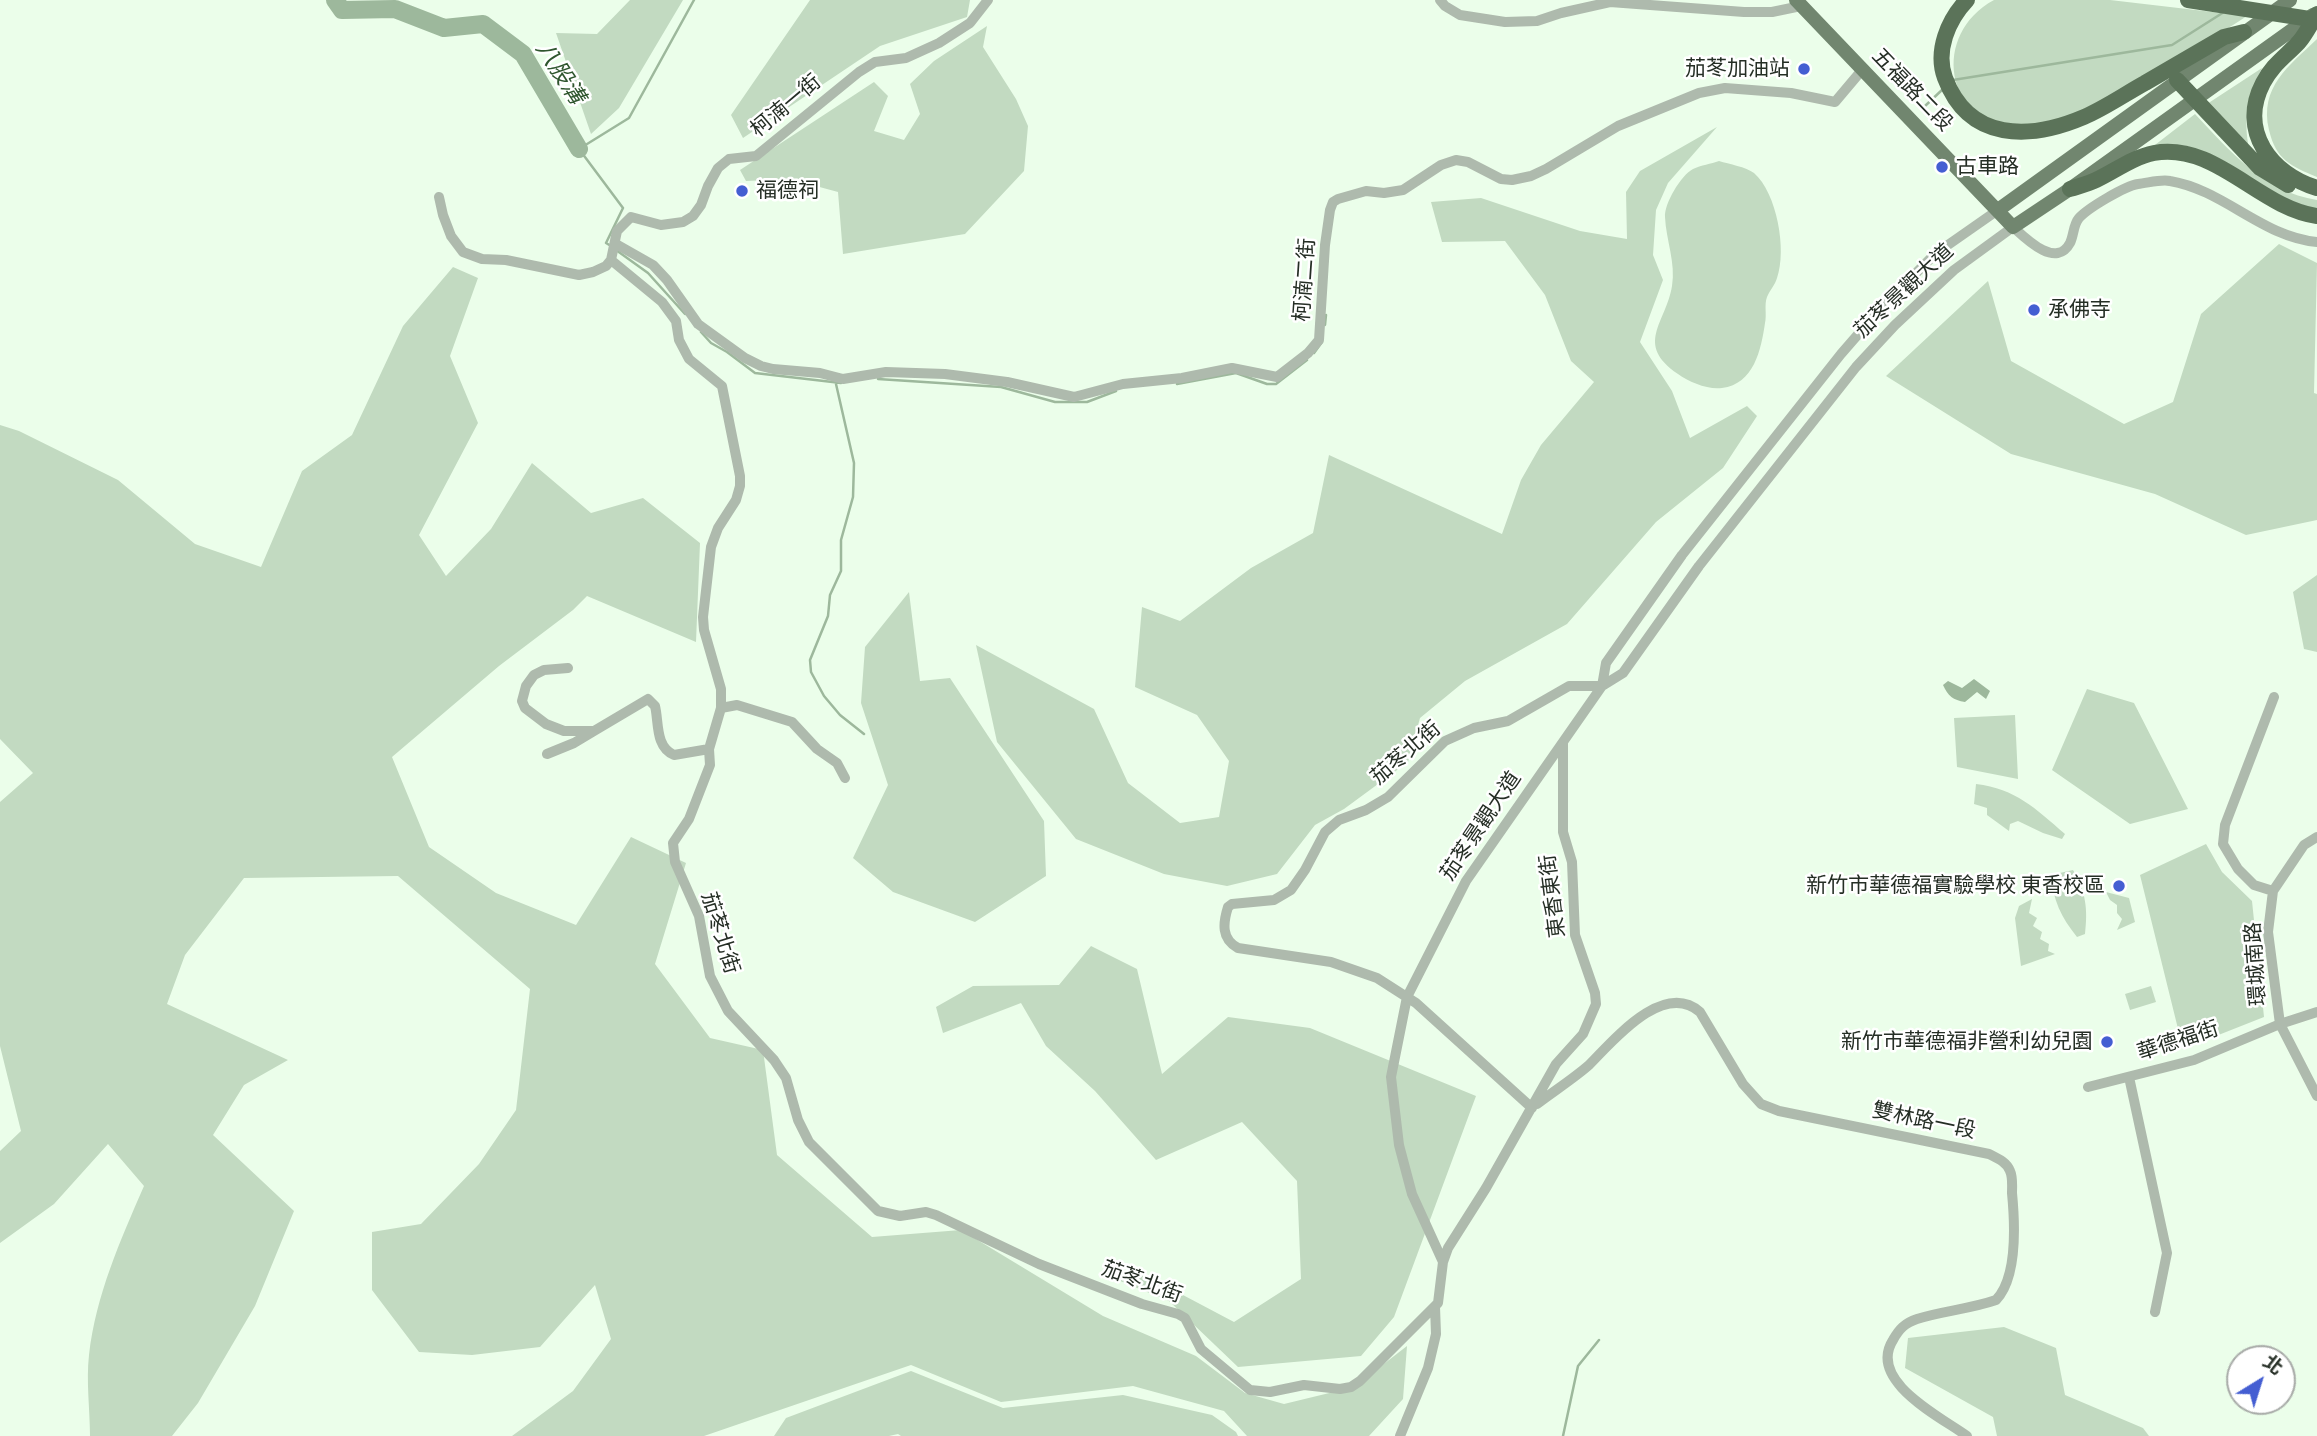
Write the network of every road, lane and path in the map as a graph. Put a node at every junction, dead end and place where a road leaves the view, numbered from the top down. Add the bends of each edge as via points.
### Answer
1 (988, 0) edge
2 (1440, 0) edge
3 (1967, 0) edge
4 (2188, 0) edge
5 (2290, 0) edge
6 (1798, 3) edge
7 (2317, 13) edge
8 (2317, 20) edge
9 (2244, 32) junction
10 (1863, 69) junction
11 (2177, 80) junction
12 (2194, 100) junction
13 (2317, 188) edge
14 (2070, 189) junction
15 (2317, 193) edge
16 (439, 197) dead end
17 (1998, 209) junction
18 (2317, 216) edge
19 (2013, 227) junction
20 (2317, 242) edge
21 (616, 244) junction
22 (611, 260) junction
23 (568, 668) dead end
24 (1602, 686) junction
25 (2274, 696) dead end
26 (721, 708) junction
27 (594, 731) junction
28 (1563, 742) junction
29 (709, 749) junction
30 (547, 754) dead end
31 (845, 778) dead end
32 (2317, 837) edge
33 (2273, 891) junction
34 (1407, 998) junction
35 (2317, 1012) edge
36 (2280, 1024) junction
37 (2129, 1077) junction
38 (2088, 1087) dead end
39 (2315, 1089) edge
40 (1532, 1108) junction
41 (1443, 1262) junction
42 (1435, 1307) junction
43 (2155, 1312) dead end
44 (1400, 1436) edge
45 (1968, 1436) edge

1 - 21 street, 柯湳一街 via 970,23 939,43 906,58 875,62 859,72 756,156 729,159 718,168 693,216 661,225 631,217 617,231
2 - 6 street via 1460,15 1505,22 1537,21 1610,2 1744,12 1772,12
3 - 9 highway via 1946,34 1941,55 1948,86 1970,117 2002,132 2049,129 2085,117 2224,37
4 - 8 highway
5 - 9 main road, 茄苳景觀大道
6 - 10 main road, 五福路二段
7 - 12 main road, 茄苳景觀大道
7 - 13 highway via 2300,41 2262,83 2254,115 2268,157 2291,177
9 - 11 main road, 茄苳景觀大道
10 - 17 main road, 五福路二段
10 - 21 street, 柯湳二街 via 1835,102 1755,89 1699,93 1618,126 1531,176 1501,179 1456,160 1403,190 1366,191 1338,199 1330,210 1325,245 1319,340 1277,377 1232,368 1123,384 1074,397 945,374 886,372 843,379 773,369 745,358 698,324 653,265
11 - 12 highway
11 - 17 main road, 茄苳景觀大道
12 - 14 main road, 茄苳景觀大道
12 - 15 highway via 2260,168 2296,189
14 - 18 highway via 2152,154 2182,153 2215,164 2283,205
14 - 19 main road, 茄苳景觀大道
16 - 22 street via 451,236 463,252 473,256 579,275
17 - 19 main road, 五福路二段
17 - 24 street, 茄苳景觀大道 via 1935,254 1841,354 1682,555 1606,663
19 - 20 street via 2041,251 2059,253 2086,212 2132,185 2168,180 2216,196 2270,229
19 - 24 street, 茄苳景觀大道 via 1954,270 1856,367 1699,566 1623,673
21 - 22 street, 柯湳一街
22 - 26 street, 茄苳北街 via 662,302 676,321 689,359 722,386 726,396 740,486 711,547 703,617 721,689
23 - 27 street via 534,675 522,701 546,724 564,731
24 - 28 street, 茄苳景觀大道
24 - 34 street, 茄苳北街 via 1569,686 1508,721 1474,728 1445,741 1388,797 1339,820 1325,832 1291,890 1274,900 1227,907 1225,936 1238,948 1342,965 1377,978
25 - 33 street via 2225,825 2223,844 2238,869 2255,884
26 - 29 street, 茄苳北街
26 - 31 street via 737,705 792,722 836,763
27 - 29 street via 648,699 655,706 657,726 669,754
27 - 30 street
28 - 34 street, 茄苳景觀大道 via 1466,881
28 - 40 street, 東香東街 via 1563,832 1572,862 1575,935 1596,1004 1583,1034 1556,1064
29 - 42 street, 茄苳北街 via 710,765 696,802 673,843 674,862 699,916 710,976 728,1011 786,1078 809,1142 878,1211 936,1215 1039,1264 1178,1314 1185,1318 1201,1349 1250,1390 1351,1387
32 - 33 street, 環城南路 via 2304,845
33 - 36 street, 環城南路 via 2268,932
34 - 40 street, 茄苳北街
34 - 41 street, 茄苳景觀大道 via 1391,1077 1399,1145 1412,1194
35 - 36 street, 華德福街
36 - 37 street, 華德福街 via 2194,1060
36 - 39 street, 環城南路
37 - 38 street, 華德福街
37 - 43 street via 2167,1253
40 - 41 street
40 - 45 street, 雙林路一段 via 1588,1065 1629,1025 1656,1007 1685,1004 1700,1012 1743,1084 1761,1104 2002,1160 2010,1171 2014,1222 2005,1291 1996,1300 1902,1326 1886,1354 1888,1370 1898,1384 1929,1412
41 - 42 street
42 - 44 street via 1436,1334 1427,1368

